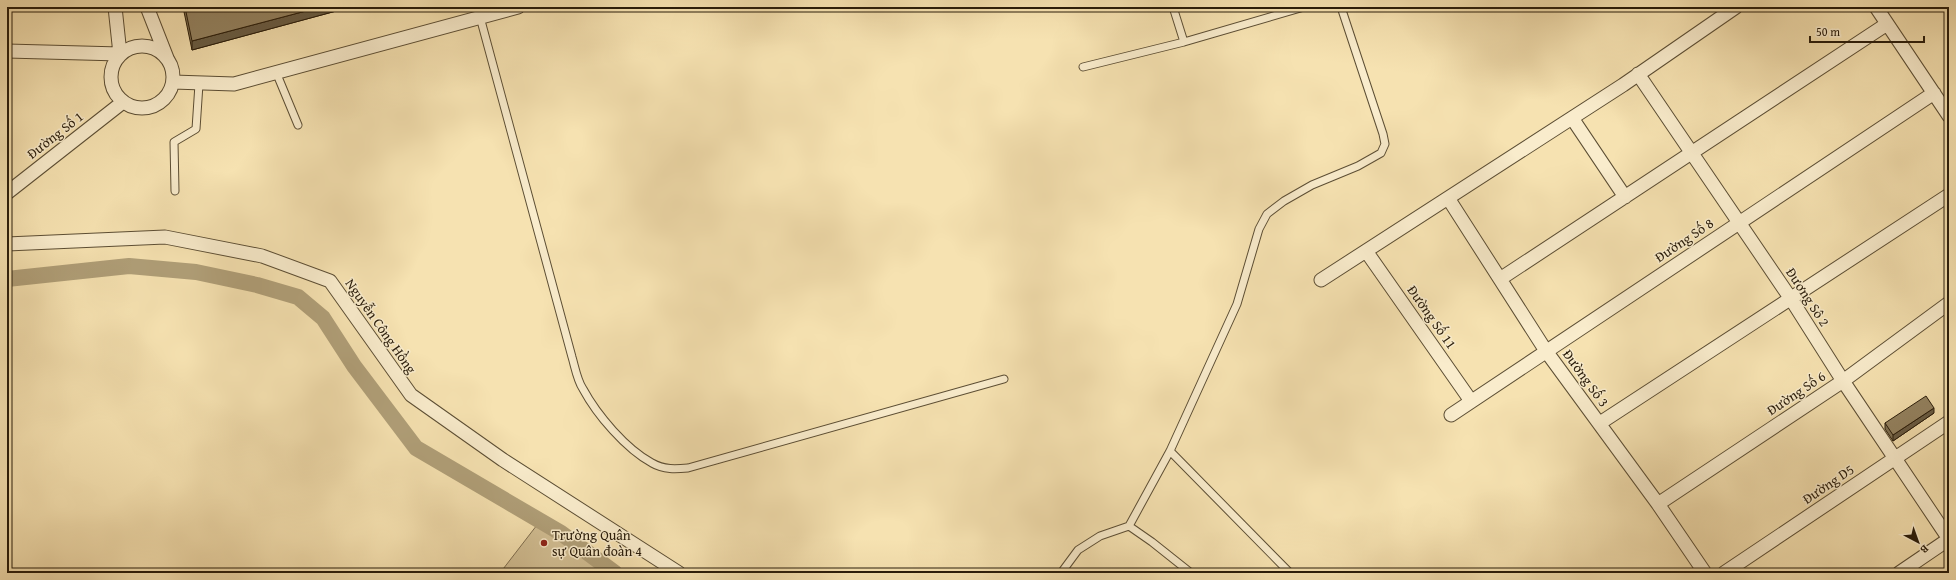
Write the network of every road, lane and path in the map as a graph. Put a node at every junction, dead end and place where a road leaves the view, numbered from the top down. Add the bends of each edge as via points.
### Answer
1 (115, 7) edge
2 (148, 7) edge
3 (518, 7) edge
4 (1173, 7) edge
5 (1304, 7) edge
6 (1341, 7) edge
7 (1736, 7) edge
8 (1876, 7) edge
9 (480, 17) junction
10 (1887, 24) junction
11 (1184, 42) junction
12 (7, 51) edge
13 (120, 54) junction
14 (167, 58) junction
15 (1083, 67) dead end
16 (276, 72) junction
17 (1638, 74) junction
18 (173, 82) junction
19 (199, 84) junction
20 (1934, 93) junction
21 (123, 102) junction
22 (1949, 116) edge
23 (1572, 118) junction
24 (298, 125) dead end
25 (1692, 152) junction
26 (175, 191) dead end
27 (7, 193) edge
28 (1949, 195) edge
29 (1625, 197) junction
30 (1448, 198) junction
31 (1739, 223) junction
32 (7, 244) edge
33 (1366, 251) junction
34 (1500, 279) junction
35 (1321, 280) dead end
36 (1791, 299) junction
37 (1949, 304) edge
38 (1546, 351) junction
39 (1004, 379) dead end
40 (1843, 381) junction
41 (1471, 401) junction
42 (1451, 415) dead end
43 (1949, 422) edge
44 (1600, 424) junction
45 (1170, 451) junction
46 (1894, 459) junction
47 (1658, 504) junction
48 (1128, 526) junction
49 (1949, 539) edge
50 (679, 573) edge
51 (1061, 573) edge
52 (1190, 573) edge
53 (1290, 573) edge
54 (1705, 573) edge
55 (1724, 573) edge
56 (1899, 573) edge

1 - 13 street
2 - 14 street
3 - 9 street
4 - 11 lane
5 - 11 lane
6 - 45 lane via 1385,144 1381,153 1358,166 1312,185 1267,214 1259,229 1237,304
7 - 17 street
8 - 10 street
9 - 16 street
9 - 39 lane via 582,388 599,414 624,442 652,463 673,470 688,468
10 - 20 street
10 - 25 street
11 - 15 lane
12 - 13 street
13 - 14 street via 129,48 139,46 155,48
13 - 21 street via 111,70 110,79 112,88
14 - 18 street via 174,74
16 - 19 street via 234,84
16 - 24 lane
17 - 23 street
17 - 25 street, Đương Sô 2
18 - 19 street
18 - 21 street via 163,100 154,106 133,107
19 - 26 lane via 196,129 174,142
20 - 22 street
20 - 31 street, Đường Số 8
21 - 27 street, Đường Số 1
23 - 29 street
23 - 30 street
25 - 29 street
25 - 31 street, Đương Sô 2
28 - 36 street
29 - 34 street
30 - 33 street
30 - 34 street, Đường Số 3
31 - 36 street, Đương Sô 2
31 - 38 street, Đường Số 8
32 - 50 street, Nguyễn Công Hồng via 165,237 262,256 330,281 411,395 503,460
33 - 35 street
33 - 41 street, Đường Số 11
34 - 38 street, Đường Số 3
36 - 40 street, Đương Sô 2
36 - 44 street
37 - 40 street, Đường Số 6
38 - 41 street, Đường Số 8
38 - 44 street, Đường Số 3
40 - 46 street, Đương Sô 2
40 - 47 street, Đường Số 6
41 - 42 street, Đường Số 8
43 - 46 street, Đường D5
44 - 47 street, Đường Số 3
45 - 48 lane
45 - 53 lane
46 - 49 street, Đương Sô 2
46 - 55 street, Đường D5
47 - 54 street, Đường Số 3
48 - 51 lane via 1100,536 1078,550
48 - 52 lane
49 - 56 street

